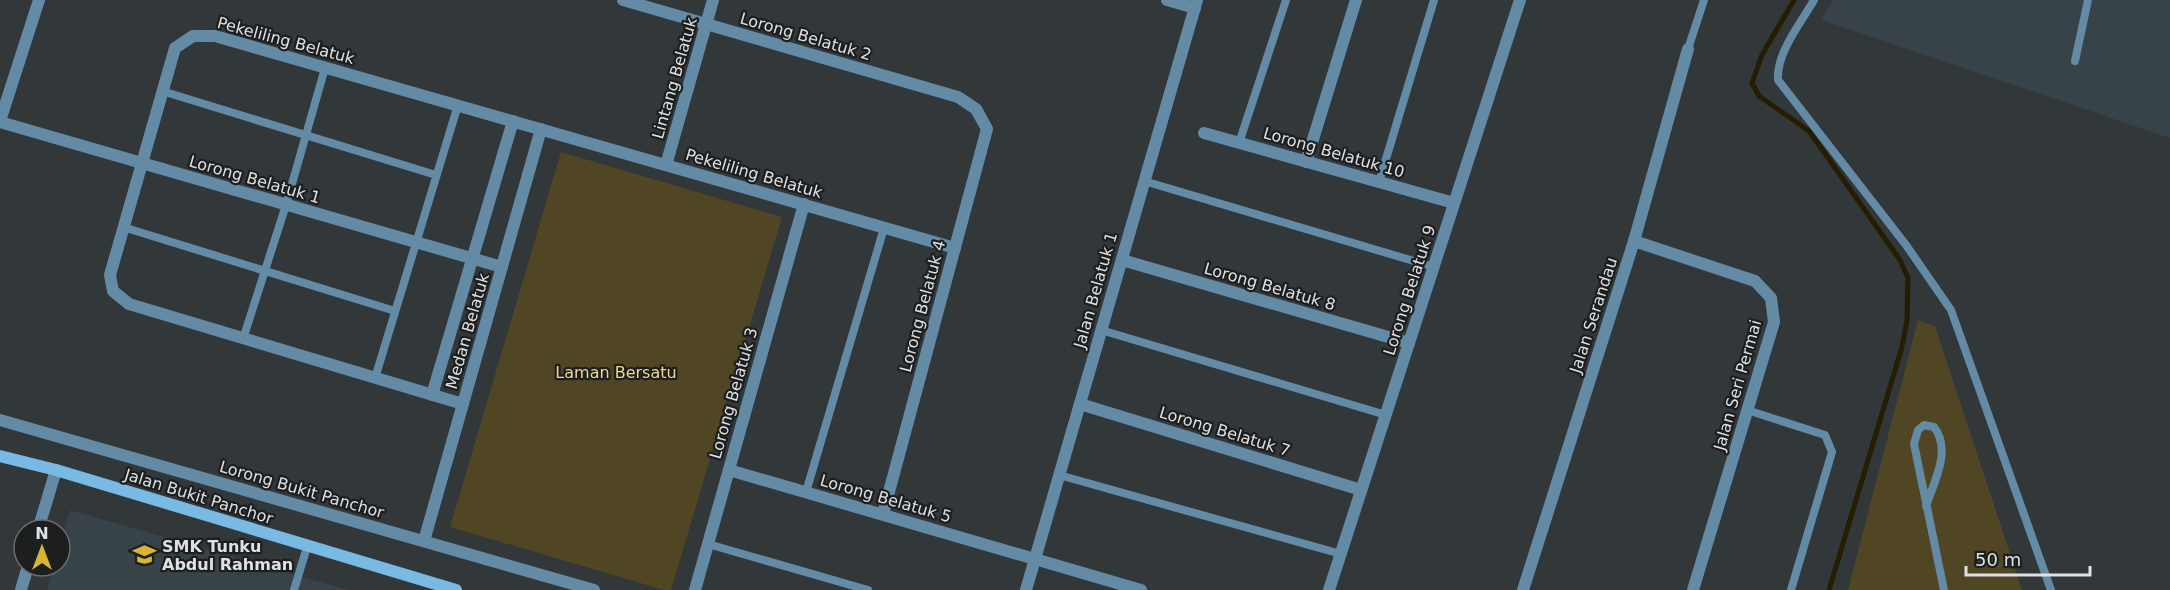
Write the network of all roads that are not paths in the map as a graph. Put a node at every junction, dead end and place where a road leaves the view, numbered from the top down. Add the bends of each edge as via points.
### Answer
1 (39, 0) edge
2 (623, 0) edge
3 (713, 0) edge
4 (1167, 0) edge
5 (1286, 0) edge
6 (1356, 0) edge
7 (1434, 0) edge
8 (1520, 0) edge
9 (1704, 0) edge
10 (1814, 0) edge
11 (2088, 0) edge
12 (1196, 4) edge
13 (706, 24) junction
14 (1688, 49) joint
15 (2075, 61) dead end
16 (325, 68) junction
17 (162, 91) junction
18 (458, 105) junction
19 (976, 109) joint
20 (513, 121) junction
21 (0, 122) edge
22 (541, 129) junction
23 (1204, 133) dead end
24 (305, 135) junction
25 (1239, 143) junction
26 (1306, 162) junction
27 (142, 163) junction
28 (666, 165) junction
29 (436, 175) junction
30 (1144, 181) junction
31 (1380, 182) junction
32 (1454, 203) junction
33 (804, 204) junction
34 (286, 205) junction
35 (123, 227) junction
36 (884, 228) junction
37 (1634, 241) junction
38 (416, 242) junction
39 (955, 248) junction
40 (472, 259) junction
41 (1122, 260) junction
42 (502, 267) junction
43 (1434, 267) junction
44 (264, 271) junction
45 (395, 311) junction
46 (1101, 330) junction
47 (243, 339) junction
48 (1409, 343) junction
49 (375, 378) junction
50 (432, 395) junction
51 (463, 404) junction
52 (1080, 404) junction
53 (1747, 410) junction
54 (1386, 415) junction
55 (0, 420) edge
56 (0, 456) edge
57 (56, 470) junction
58 (729, 470) junction
59 (1059, 475) junction
60 (1361, 490) junction
61 (806, 492) junction
62 (1926, 506) junction
63 (883, 514) junction
64 (42, 518) edge
65 (424, 541) junction
66 (708, 544) junction
67 (307, 547) junction
68 (1341, 554) junction
69 (1035, 558) junction
70 (294, 590) edge
71 (456, 590) edge
72 (594, 590) edge
73 (695, 590) edge
74 (868, 590) edge
75 (1026, 590) edge
76 (1141, 590) edge
77 (1329, 590) edge
78 (1523, 590) edge
79 (1692, 590) edge
80 (1791, 590) edge
81 (1944, 590) edge
82 (2051, 590) edge

1 - 21 street
2 - 13 street, Lorong Belatuk 2
3 - 13 street, Lintang Belatuk
4 - 12 street
5 - 25 lane
6 - 26 street
7 - 31 lane
8 - 32 street, Lorong Belatuk 9
9 - 14 lane
10 - 82 lane via 1780,57 1778,80 1906,245 1951,310
11 - 15 lane
12 - 30 street, Jalan Belatuk 1
13 - 19 street, Lorong Belatuk 2 via 958,97
13 - 28 street, Lintang Belatuk
14 - 37 street, Jalan Serandau
16 - 17 street, Pekeliling Belatuk via 215,36 193,36 175,48
16 - 18 street, Pekeliling Belatuk
16 - 24 lane
17 - 24 lane
17 - 27 street, Pekeliling Belatuk
18 - 20 street, Pekeliling Belatuk
18 - 29 lane
19 - 39 street, Lorong Belatuk 4 via 987,129
20 - 22 street, Pekeliling Belatuk
20 - 40 street, Medan Belatuk
21 - 27 street, Lorong Belatuk 1
22 - 28 street, Pekeliling Belatuk
22 - 42 street, Medan Belatuk
23 - 25 street, Lorong Belatuk 10
24 - 29 lane
24 - 34 lane
25 - 26 street, Lorong Belatuk 10
26 - 31 street, Lorong Belatuk 10
27 - 34 street, Lorong Belatuk 1
27 - 35 street, Pekeliling Belatuk
28 - 33 street, Pekeliling Belatuk
29 - 38 lane
30 - 41 street, Jalan Belatuk 1
30 - 43 lane
31 - 32 street, Lorong Belatuk 10
32 - 43 street, Lorong Belatuk 9
33 - 36 street, Pekeliling Belatuk
33 - 58 street, Lorong Belatuk 3
34 - 38 street, Lorong Belatuk 1
34 - 44 lane
35 - 44 lane
35 - 47 street, Pekeliling Belatuk via 110,275 113,291 129,304
36 - 39 street, Pekeliling Belatuk
36 - 61 lane
37 - 53 street, Jalan Seri Permai via 1755,281 1771,298 1774,322
37 - 78 street, Jalan Serandau
38 - 40 street, Lorong Belatuk 1
38 - 45 lane
39 - 63 street, Lorong Belatuk 4
40 - 42 street, Lorong Belatuk 1
40 - 50 street, Medan Belatuk
41 - 46 street, Jalan Belatuk 1
41 - 48 street, Lorong Belatuk 8
42 - 51 street, Medan Belatuk
43 - 48 street, Lorong Belatuk 9
44 - 45 lane
44 - 47 lane
45 - 49 lane
46 - 52 street, Jalan Belatuk 1
46 - 54 lane
47 - 49 street, Pekeliling Belatuk
48 - 54 street, Lorong Belatuk 9
49 - 50 street, Pekeliling Belatuk
50 - 51 street, Pekeliling Belatuk
51 - 65 street, Medan Belatuk
52 - 59 street, Jalan Belatuk 1
52 - 60 street, Lorong Belatuk 7
53 - 79 street, Jalan Seri Permai
53 - 80 lane via 1825,435 1832,452
54 - 60 street, Lorong Belatuk 9
55 - 65 street, Lorong Bukit Panchor
56 - 57 main road, Jalan Bukit Panchor
57 - 64 street
57 - 67 main road, Jalan Bukit Panchor
58 - 61 street, Lorong Belatuk 5
58 - 66 street, Lorong Belatuk 3
59 - 68 lane
59 - 69 street, Jalan Belatuk 1
60 - 68 street, Lorong Belatuk 9
61 - 63 street, Lorong Belatuk 5
62 - 62 lane via 1914,444 1924,425 1934,427 1942,437 1938,470
62 - 81 lane
63 - 69 street, Lorong Belatuk 5
65 - 72 street, Lorong Bukit Panchor
66 - 73 street, Lorong Belatuk 3
66 - 74 lane
67 - 70 lane
67 - 71 main road, Jalan Bukit Panchor
68 - 77 street, Lorong Belatuk 9
69 - 75 street, Jalan Belatuk 1
69 - 76 street, Lorong Belatuk 5

